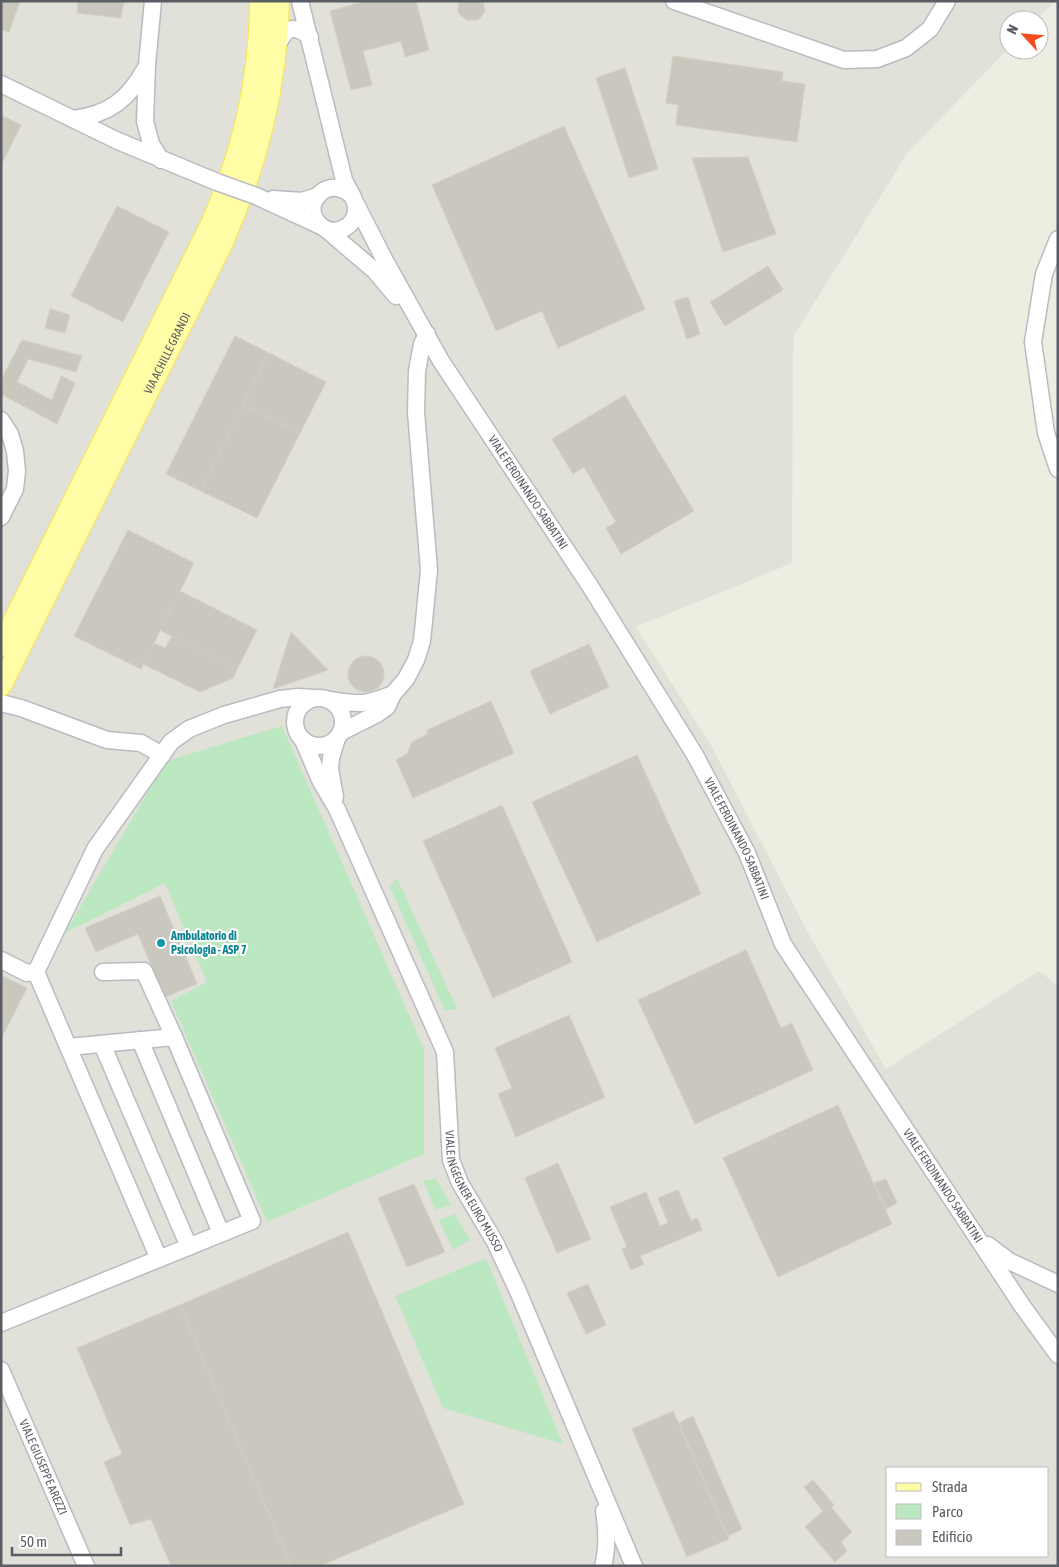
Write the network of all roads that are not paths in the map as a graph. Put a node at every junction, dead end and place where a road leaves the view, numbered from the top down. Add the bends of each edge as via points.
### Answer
1 (153, 1) edge
2 (260, 1) edge
3 (279, 1) edge
4 (300, 1) edge
5 (674, 1) edge
6 (948, 1) edge
7 (310, 37) junction
8 (277, 46) junction
9 (147, 65) junction
10 (1, 84) edge
11 (74, 119) junction
12 (338, 158) junction
13 (161, 160) junction
14 (320, 193) junction
15 (256, 196) junction
16 (354, 200) junction
17 (324, 228) junction
18 (1058, 239) edge
19 (424, 329) junction
20 (1, 420) edge
21 (1058, 468) edge
22 (1, 517) edge
23 (1, 646) edge
24 (1, 686) edge
25 (393, 694) junction
26 (321, 699) junction
27 (1, 703) edge
28 (256, 707) junction
29 (295, 724) junction
30 (339, 735) junction
31 (303, 740) junction
32 (162, 755) junction
33 (337, 809) junction
34 (1, 960) edge
35 (36, 972) junction
36 (103, 972) dead end
37 (174, 1037) junction
38 (140, 1040) junction
39 (102, 1044) junction
40 (68, 1047) junction
41 (221, 1234) junction
42 (977, 1236) junction
43 (189, 1247) junction
44 (159, 1259) junction
45 (1058, 1284) edge
46 (1, 1324) edge
47 (1057, 1354) edge
48 (1, 1370) edge
49 (599, 1484) junction
50 (86, 1566) edge
51 (603, 1566) edge
52 (634, 1566) edge

1 - 9 street
2 - 23 main road, VIA ACHILLE GRANDI via 256,64 246,122 225,194
3 - 8 main road, VIA ACHILLE GRANDI
4 - 7 street
5 - 6 street via 844,60 876,59 906,48 930,29
7 - 8 street via 301,30 289,29
7 - 12 street
8 - 24 main road, VIA ACHILLE GRANDI via 264,124 238,210
9 - 11 street via 138,83 115,105 92,116
9 - 13 street via 145,121 151,144
10 - 11 street
11 - 13 street
12 - 14 street via 332,182
12 - 16 street
13 - 15 street, bridge
14 - 15 street via 302,201
14 - 16 street via 336,187
14 - 17 street via 313,208
15 - 17 street
16 - 17 street via 355,217 346,227 334,231
16 - 19 street
17 - 19 street via 375,271
18 - 21 street via 1044,274 1033,342 1046,433
19 - 25 street via 417,371 416,412 429,570 422,641 406,679
19 - 42 street, VIALE FERDINANDO SABBATINI via 441,361 590,586 695,755 747,853 783,944
20 - 22 street via 10,434 17,471 15,489
25 - 26 street via 368,704
25 - 30 street via 387,707 378,714
26 - 28 street via 298,697
26 - 29 street via 302,705
26 - 30 street via 335,704 340,710 343,724
27 - 32 street via 108,740 141,743
28 - 29 street via 286,714
28 - 32 street via 189,729 171,742
29 - 31 street
30 - 31 street via 324,746
30 - 33 street via 330,769
31 - 33 street
32 - 35 street via 95,849
33 - 49 street, VIALE INGEGNER EURO MUSSO via 445,1052 451,1160 457,1176 495,1242 517,1289
34 - 35 street via 27,973
35 - 40 street
36 - 37 street via 144,970
37 - 38 street
37 - 41 street via 252,1220
38 - 39 street
38 - 41 street
39 - 40 street
39 - 43 street
40 - 44 street
41 - 43 street
42 - 45 street via 1009,1261
42 - 47 street, VIALE FERDINANDO SABBATINI
43 - 44 street
44 - 46 street
48 - 50 street, VIALE GIUSEPPE AREZZI
49 - 51 street via 607,1533
49 - 52 street, VIALE INGEGNER EURO MUSSO

